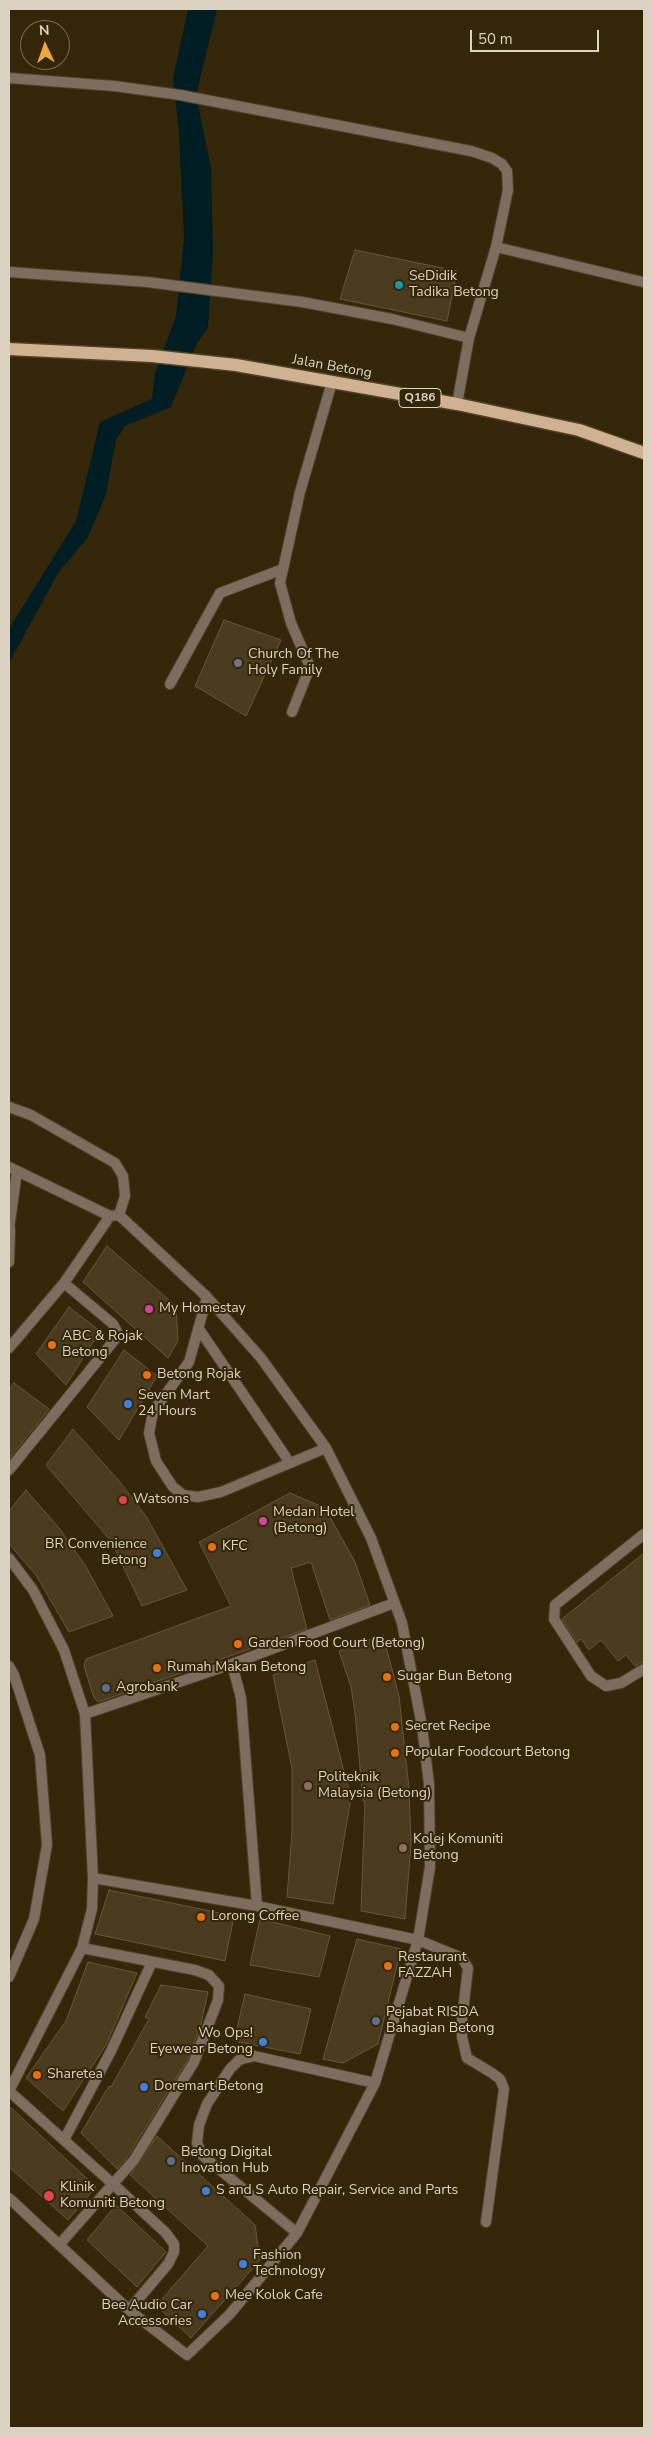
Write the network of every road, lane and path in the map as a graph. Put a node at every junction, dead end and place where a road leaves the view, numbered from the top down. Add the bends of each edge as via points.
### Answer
1 (9, 78) edge
2 (496, 247) junction
3 (9, 272) edge
4 (643, 282) dead end
5 (469, 338) junction
6 (9, 349) edge
7 (332, 382) junction
8 (457, 404) junction
9 (644, 453) edge
10 (283, 569) junction
11 (170, 684) dead end
12 (292, 712) dead end
13 (9, 1107) edge
14 (13, 1169) edge
15 (114, 1216) junction
16 (10, 1229) edge
17 (9, 1262) edge
18 (64, 1283) junction
19 (208, 1297) junction
20 (199, 1329) junction
21 (9, 1348) edge
22 (326, 1448) junction
23 (290, 1463) junction
24 (9, 1470) edge
25 (644, 1534) edge
26 (9, 1558) edge
27 (394, 1603) junction
28 (232, 1664) junction
29 (9, 1666) edge
30 (644, 1669) edge
31 (85, 1714) junction
32 (93, 1878) junction
33 (257, 1906) junction
34 (418, 1940) junction
35 (82, 1948) junction
36 (152, 1962) junction
37 (9, 1977) edge
38 (375, 2083) junction
39 (9, 2091) edge
40 (64, 2140) junction
41 (113, 2184) junction
42 (9, 2198) edge
43 (486, 2222) dead end
44 (297, 2233) junction
45 (59, 2245) junction
46 (129, 2310) junction

1 - 2 street via 180,95 471,151 492,158 502,164 509,178
2 - 4 street
2 - 5 street
3 - 5 street via 186,287 302,302
5 - 8 street
6 - 7 main road, Jalan Betong / Q186 via 192,360
7 - 8 main road, Jalan Betong / Q186
7 - 10 street via 300,492
8 - 9 main road, Jalan Betong / Q186 via 579,430
10 - 11 street via 220,593
10 - 12 street via 280,583 310,667
13 - 15 street via 31,1115 115,1163 122,1176 125,1196
14 - 15 street
14 - 16 street
15 - 18 street
15 - 19 street
16 - 17 street
18 - 21 street
18 - 24 street via 113,1324 116,1338
19 - 20 street
19 - 22 street via 261,1358
20 - 23 street
20 - 23 street via 189,1362 153,1412 149,1433 156,1461 173,1487 183,1495 198,1498 221,1492
22 - 23 street
22 - 27 street via 371,1538
25 - 30 street via 555,1605 554,1618 591,1676 606,1686 621,1683
26 - 31 street via 33,1590 64,1650
27 - 28 street
27 - 34 street via 402,1623 422,1726 429,1784 430,1867
28 - 31 street
28 - 33 street via 241,1698
29 - 37 street via 40,1755 47,1845 34,1919
31 - 32 street
32 - 33 street
32 - 35 street via 92,1909
33 - 34 street
34 - 38 street
34 - 43 street via 462,1958 468,1968 462,2020 466,2058 500,2079 504,2089
35 - 36 street
35 - 39 street
36 - 40 street via 111,2051
36 - 41 street via 209,1975 219,1986 218,2000 200,2050 181,2085 134,2160
38 - 44 street
38 - 44 street via 254,2056 239,2060 230,2069 207,2104 197,2143 203,2156
39 - 40 street
40 - 41 street
41 - 45 street
41 - 46 street via 174,2244 168,2264
42 - 45 street
44 - 46 street via 230,2314 188,2355
45 - 46 street

